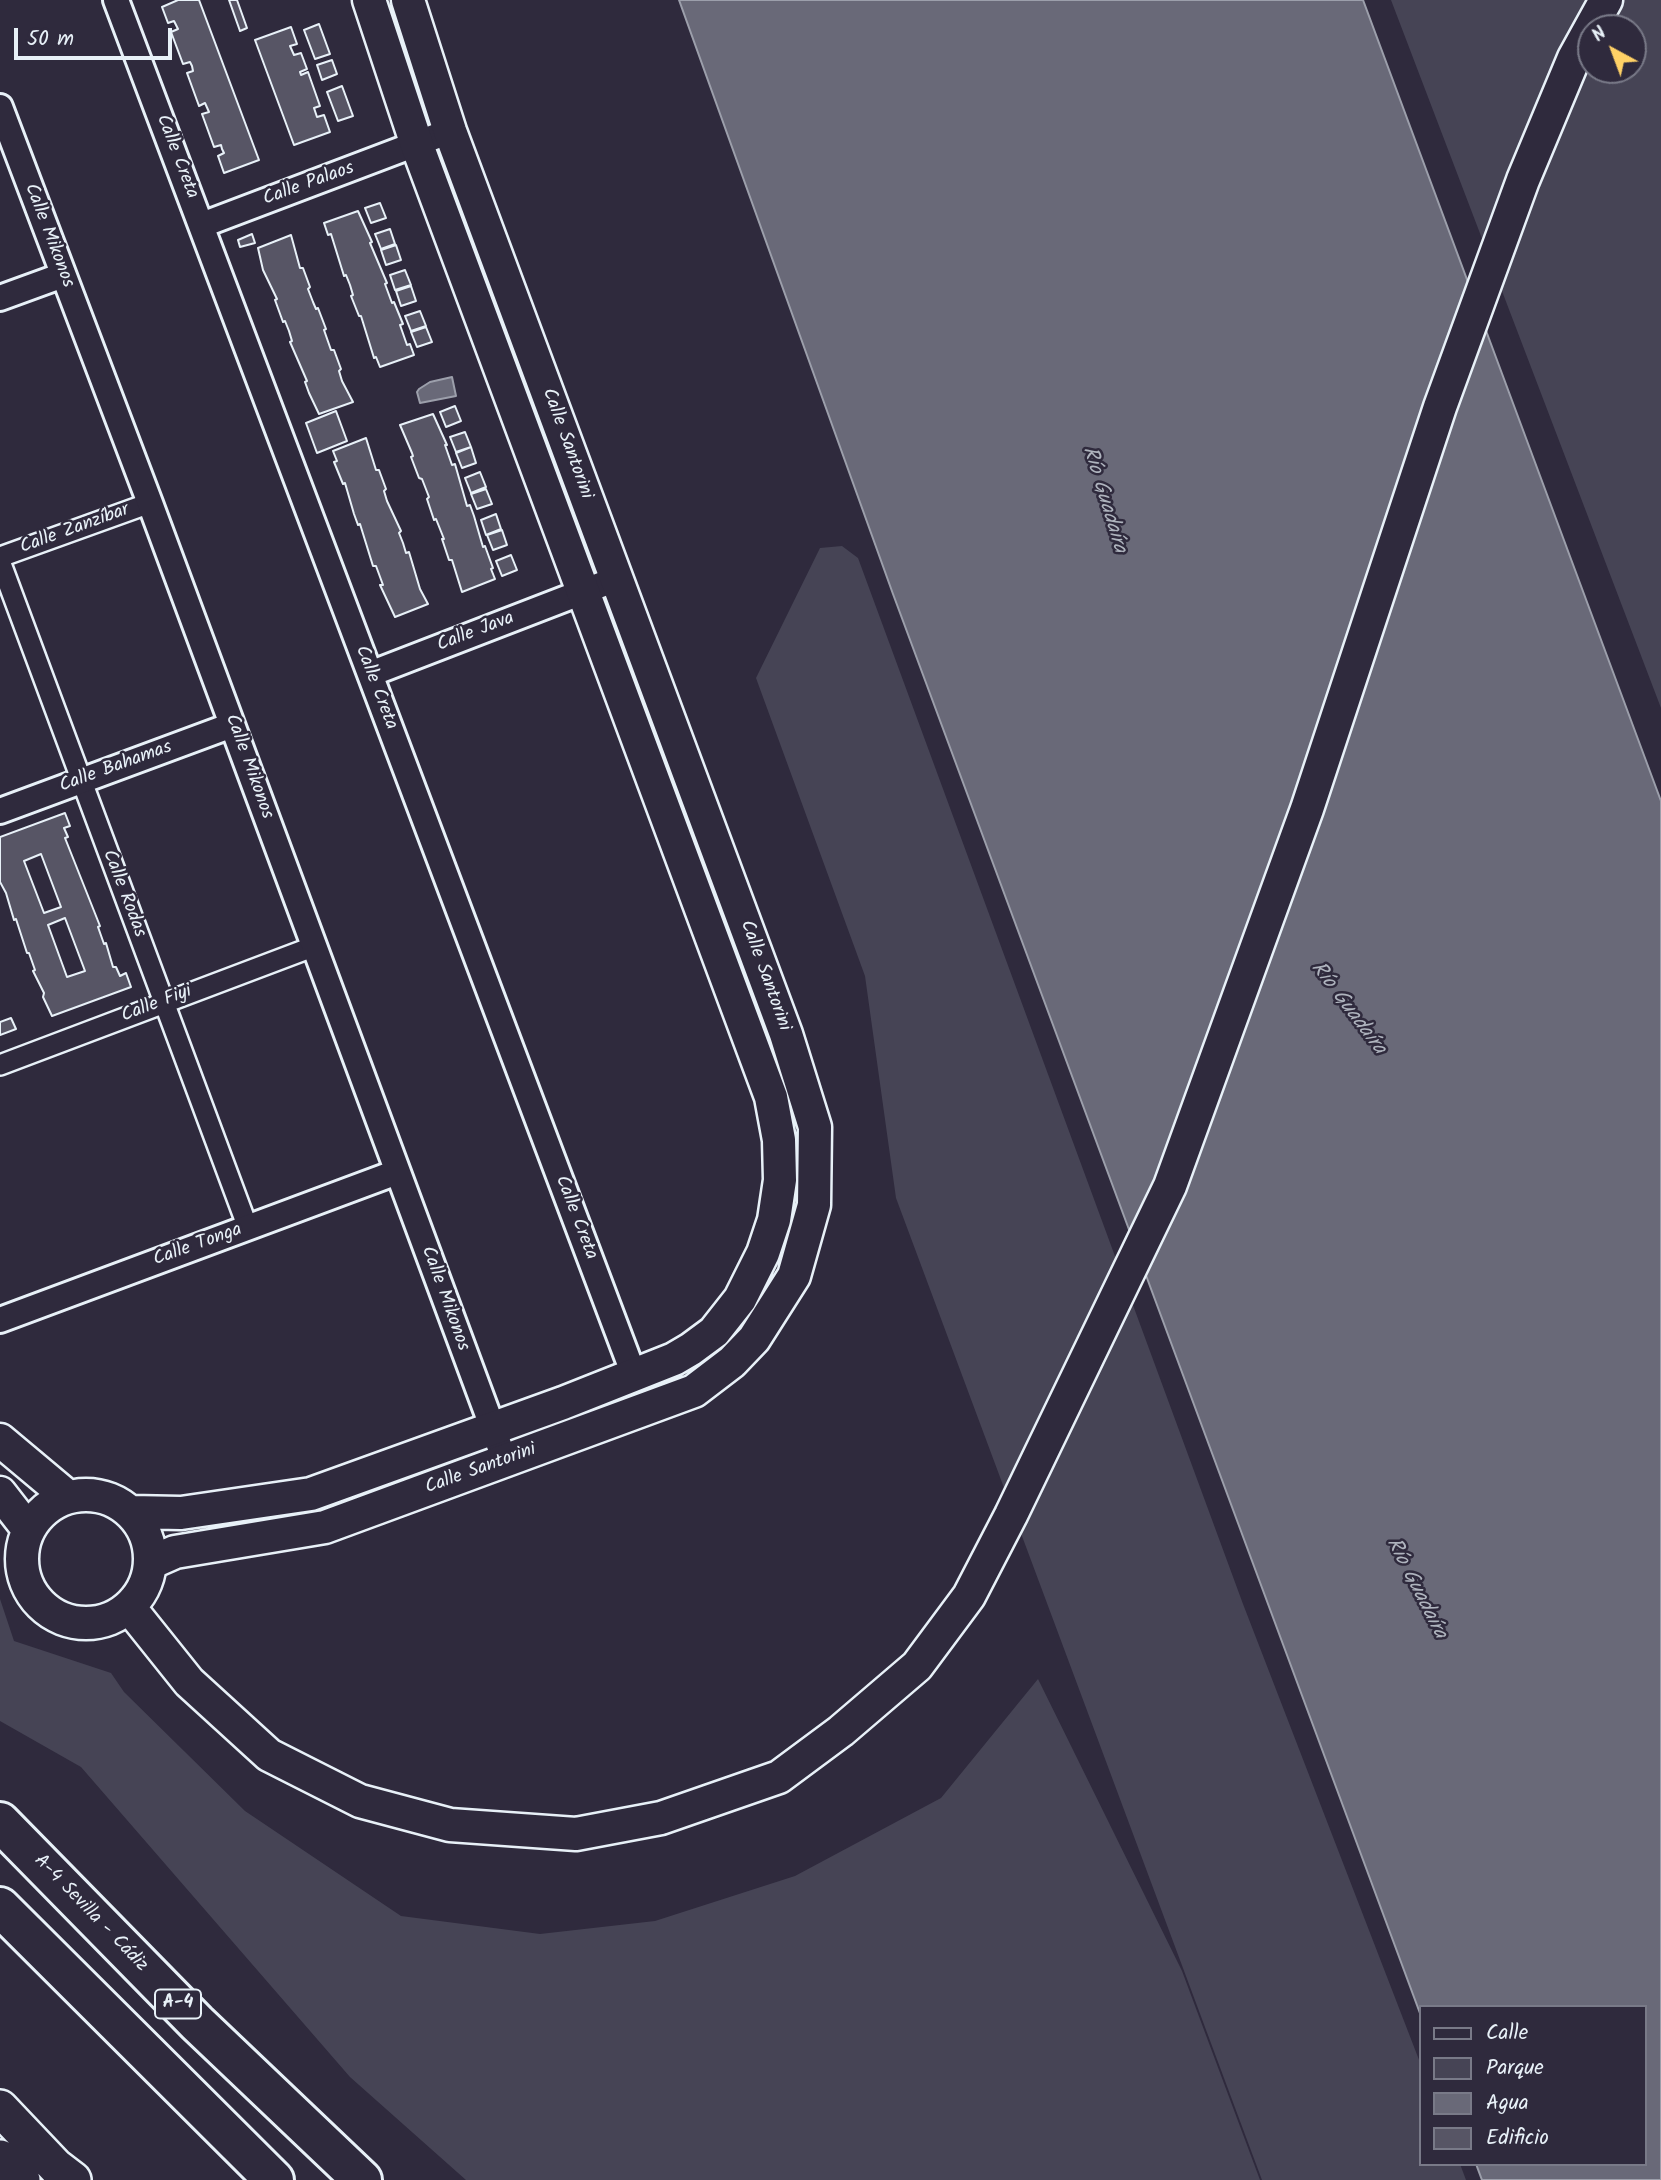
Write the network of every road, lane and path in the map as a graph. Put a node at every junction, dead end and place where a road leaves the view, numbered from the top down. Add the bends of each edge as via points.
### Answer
1 (116, 0) edge
2 (369, 0) edge
3 (408, 0) edge
4 (1606, 0) edge
5 (0, 107) edge
6 (450, 131) junction
7 (416, 145) junction
8 (202, 225) junction
9 (63, 275) junction
10 (0, 298) edge
11 (150, 503) junction
12 (0, 559) edge
13 (616, 579) junction
14 (582, 593) junction
15 (370, 674) junction
16 (232, 724) junction
17 (81, 780) junction
18 (0, 811) edge
19 (315, 946) junction
20 (164, 1003) junction
21 (0, 1065) edge
22 (397, 1172) junction
23 (248, 1228) junction
24 (0, 1320) edge
25 (634, 1375) junction
26 (492, 1428) junction
27 (0, 1440) edge
28 (505, 1461) junction
29 (0, 1493) edge
30 (68, 1497) junction
31 (131, 1512) junction
32 (28, 1529) junction
33 (150, 1563) junction
34 (128, 1607) junction
35 (0, 1822) edge
36 (0, 1906) edge
37 (0, 2108) edge
38 (0, 2158) edge
39 (22, 2180) edge
40 (74, 2180) edge
41 (274, 2180) edge
42 (362, 2180) edge

1 - 8 street, Calle Creta
2 - 7 street, Calle Santorini
3 - 6 street, Calle Santorini
4 - 34 street via 1574,58 1523,180 1440,407 1307,809 1170,1186 969,1596 917,1666 779,1777 661,1818 576,1835 450,1825 360,1801 269,1755 189,1682
5 - 9 street, Calle Mikonos
6 - 7 street, Calle Palaos
6 - 13 street, Calle Santorini
7 - 8 street, Calle Palaos
7 - 14 street, Calle Santorini
8 - 15 street, Calle Creta
9 - 10 street
9 - 11 street, Calle Mikonos
11 - 12 street, Calle Zanzíbar
11 - 16 street, Calle Mikonos
12 - 17 street, Calle Rodas
13 - 14 street, Calle Java
13 - 28 street, Calle Santorini via 786,1034 815,1127 814,1205 794,1276 754,1339 732,1362 694,1391
14 - 15 street, Calle Java
14 - 25 street, Calle Santorini via 771,1097 779,1140 774,1220 740,1299 714,1332 691,1349
15 - 25 street, Calle Creta
16 - 17 street, Calle Bahamas
16 - 19 street, Calle Mikonos
17 - 18 street, Calle Bahamas
17 - 20 street, Calle Rodas
19 - 20 street, Calle Fiyi
19 - 22 street, Calle Mikonos
20 - 21 street, Calle Fiyi
20 - 23 street, Calle Rodas
22 - 23 street, Calle Tonga
22 - 26 street, Calle Mikonos
23 - 24 street, Calle Tonga
25 - 26 street, Calle Santorini
26 - 28 street, Calle Mikonos
26 - 31 street, Calle Santorini via 311,1494 181,1513
27 - 30 street
28 - 33 street, Calle Santorini via 325,1527 175,1552
29 - 32 street
30 - 31 street via 96,1494
30 - 32 street via 42,1511
31 - 33 street via 143,1528
32 - 34 street via 22,1550 23,1573 31,1593 46,1610 66,1620 88,1623 110,1619
33 - 34 street via 143,1590
35 - 42 highway, A-4 Sevilla - Cádiz / A-4 via 197,2023
36 - 41 highway
37 - 40 main road
38 - 39 main road

